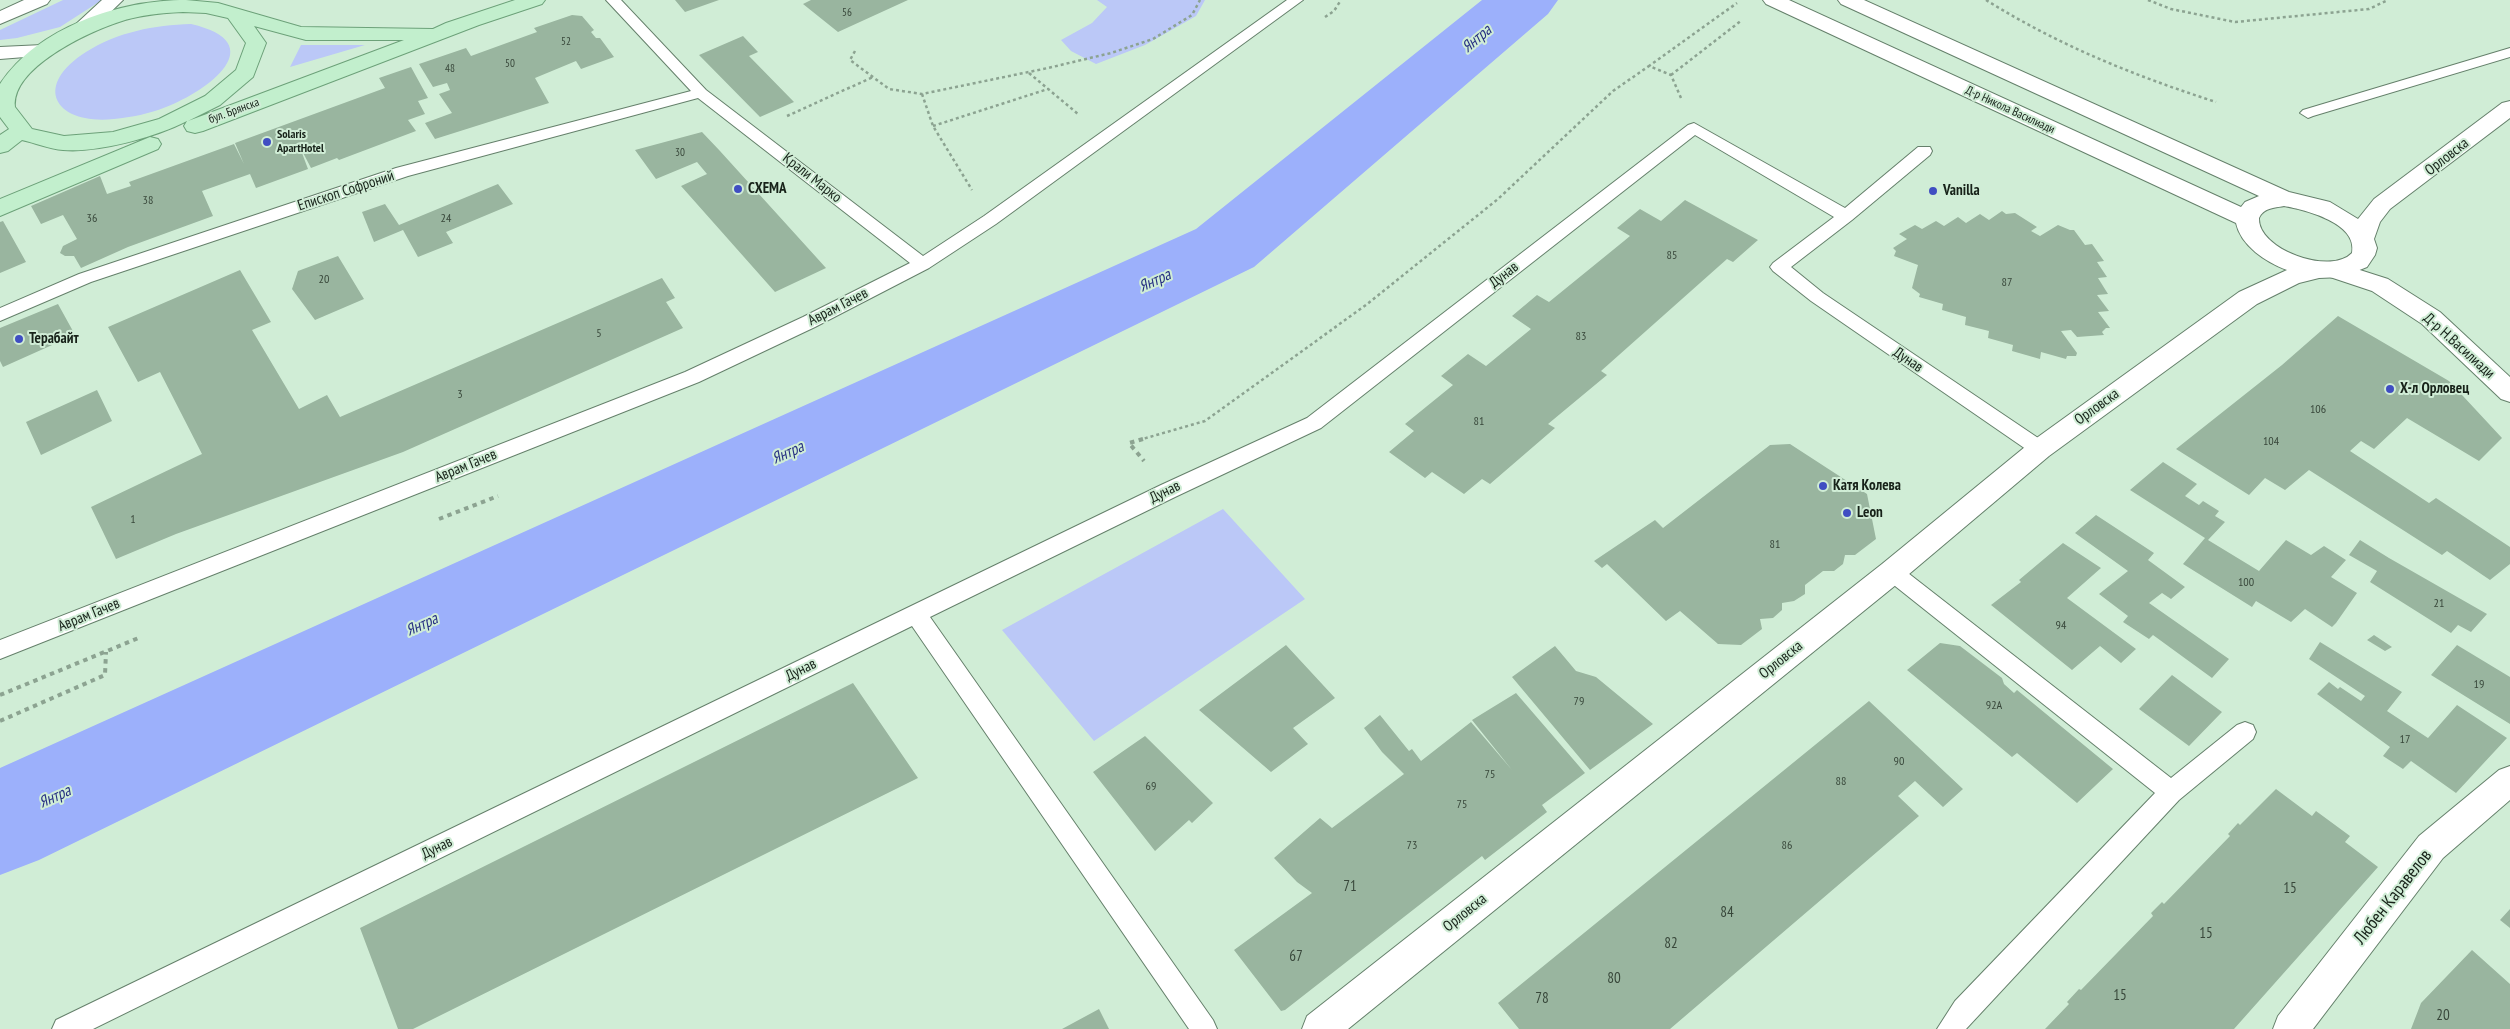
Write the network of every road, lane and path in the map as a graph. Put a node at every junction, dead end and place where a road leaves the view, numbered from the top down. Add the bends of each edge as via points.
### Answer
1 (40, 0) edge
2 (113, 0) edge
3 (535, 0) edge
4 (613, 0) edge
5 (1200, 0) edge
6 (1296, 0) edge
7 (1774, 0) edge
8 (1848, 0) edge
9 (1986, 0) edge
10 (2148, 0) edge
11 (2388, 0) edge
12 (1737, 2) dead end
13 (187, 3) edge
14 (236, 15) junction
15 (1747, 16) dead end
16 (0, 18) edge
17 (471, 22) junction
18 (82, 29) junction
19 (428, 34) junction
20 (43, 51) junction
21 (855, 51) dead end
22 (2510, 52) edge
23 (0, 53) edge
24 (1649, 66) junction
25 (1029, 72) junction
26 (873, 77) junction
27 (1048, 89) junction
28 (701, 93) junction
29 (922, 94) junction
30 (2216, 102) dead end
31 (2, 106) edge
32 (2510, 108) edge
33 (195, 112) junction
34 (2308, 113) dead end
35 (933, 126) junction
36 (20, 131) junction
37 (752, 132) junction
38 (125, 137) junction
39 (1106, 137) junction
40 (0, 146) edge
41 (1924, 151) dead end
42 (0, 191) edge
43 (2284, 199) junction
44 (2382, 204) junction
45 (0, 208) edge
46 (2323, 208) junction
47 (1846, 216) junction
48 (2248, 219) junction
49 (990, 220) junction
50 (2364, 245) junction
51 (2265, 248) junction
52 (923, 264) junction
53 (2329, 270) junction
54 (2380, 286) junction
55 (2248, 298) junction
56 (0, 315) edge
57 (2510, 392) edge
58 (2040, 449) junction
59 (1168, 491) junction
60 (1892, 572) junction
61 (916, 614) junction
62 (0, 650) edge
63 (106, 652) dead end
64 (0, 721) edge
65 (2245, 732) dead end
66 (2510, 780) edge
67 (2171, 792) junction
68 (65, 1029) edge
69 (1204, 1029) edge
70 (1320, 1029) edge
71 (1950, 1029) edge
72 (2291, 1029) edge

1 - 16 street
2 - 18 street
3 - 17 main road, бул. Брянска
4 - 28 lane, Крали Марко
5 - 25 path via 1192,15 1153,39 1111,53
6 - 39 lane, Аврам Гачев
7 - 48 street, Д-р Никола Василиади
8 - 43 street
9 - 30 path via 2066,46 2134,75
10 - 11 path via 2170,9 2235,22 2369,9
12 - 24 path
13 - 14 main road
13 - 18 main road via 136,12
14 - 19 main road via 302,33
14 - 33 main road via 249,24 256,36 256,50 250,65 238,81
15 - 24 path via 1671,75
17 - 19 main road, бул. Брянска
17 - 45 main road, бул. Брянска via 210,120
18 - 20 main road
19 - 33 main road
20 - 23 street
20 - 31 main road via 21,70 7,89
21 - 26 path via 850,60
22 - 34 lane
24 - 59 path via 1613,91 1498,199 1366,305 1205,421 1129,443
25 - 27 path
25 - 29 path
26 - 29 path via 889,89
26 - 37 path
27 - 35 path
27 - 39 path
28 - 37 lane, Крали Марко
28 - 56 lane, Епископ Софроний via 402,172 85,278
29 - 35 path
31 - 36 main road via 8,120
32 - 44 street, Орловска
33 - 38 main road
35 - 49 path
36 - 38 main road via 39,139 64,143
36 - 40 main road
37 - 52 lane, Крали Марко
38 - 42 main road
39 - 49 lane, Аврам Гачев
41 - 47 lane
43 - 46 street
43 - 48 street via 2255,205 2248,213
44 - 46 street, Орловска via 2355,209
44 - 50 street, Орловска via 2369,220
46 - 50 street via 2354,228
47 - 58 lane, Дунав via 1779,267 1817,298
47 - 59 lane, Дунав via 1694,128 1314,423
48 - 51 street via 2253,236
49 - 52 lane, Аврам Гачев
50 - 53 street, Орловска via 2362,260 2352,267
50 - 54 street
51 - 53 street, Д-р Н.Василиади via 2282,258
51 - 55 street, Орловска via 2260,278
52 - 62 lane, Аврам Гачев via 692,377
53 - 54 street, Д-р Н.Василиади
53 - 55 street, Орловска via 2292,275
54 - 57 street, Д-р Н.Василиади via 2431,318
55 - 58 street, Орловска
58 - 60 street, Орловска
59 - 61 lane, Дунав
60 - 67 lane
60 - 70 street, Орловска
61 - 68 lane, Дунав
61 - 69 lane
63 - 64 path via 105,675
65 - 67 lane
66 - 72 street, Любен Каравелов via 2431,848
67 - 71 lane via 1964,1010

